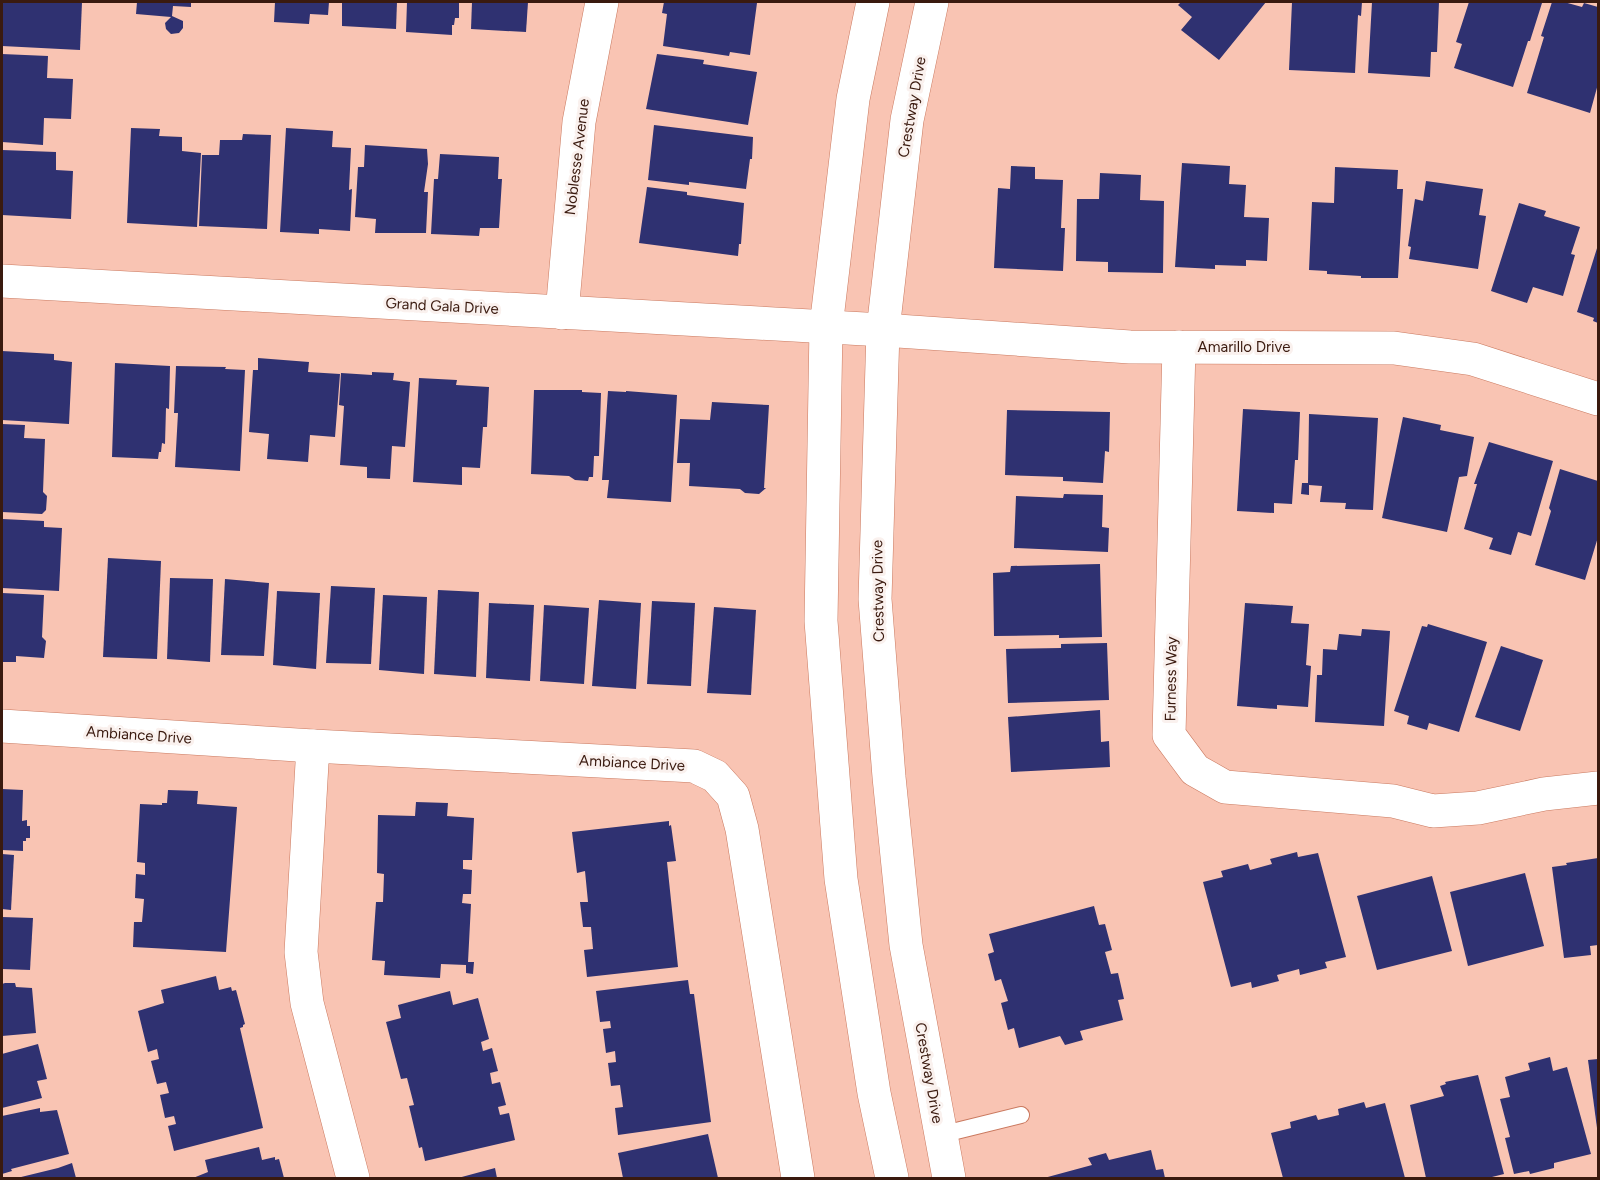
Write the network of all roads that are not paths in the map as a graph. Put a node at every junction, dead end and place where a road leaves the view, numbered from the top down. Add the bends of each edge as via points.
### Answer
1 (602, 2) edge
2 (873, 2) edge
3 (932, 2) edge
4 (2, 282) edge
5 (562, 313) junction
6 (826, 327) junction
7 (883, 330) junction
8 (1179, 347) junction
9 (1599, 399) edge
10 (2, 726) edge
11 (313, 746) junction
12 (1599, 788) edge
13 (1021, 1115) dead end
14 (940, 1135) junction
15 (353, 1179) edge
16 (798, 1179) edge
17 (891, 1179) edge
18 (949, 1179) edge

1 - 5 street, Noblesse Avenue via 579,122
2 - 6 street via 853,99
3 - 7 street, Crestway Drive via 907,120
4 - 5 street, Grand Gala Drive
5 - 6 street, Grand Gala Drive
6 - 7 street, Grand Gala Drive
6 - 17 street via 821,621 831,753 841,879
7 - 8 street, Amarillo Drive
7 - 14 street, Crestway Drive via 875,599 906,945
8 - 9 street, Amarillo Drive via 1394,348 1473,359
8 - 12 street, Furness Way via 1169,735 1195,770 1225,787 1393,801 1433,812
10 - 11 street, Ambiance Drive
11 - 15 street via 301,952 307,1003
11 - 16 street, Ambiance Drive via 694,766 715,776 733,796 742,829
13 - 14 lane
14 - 18 street, Crestway Drive

